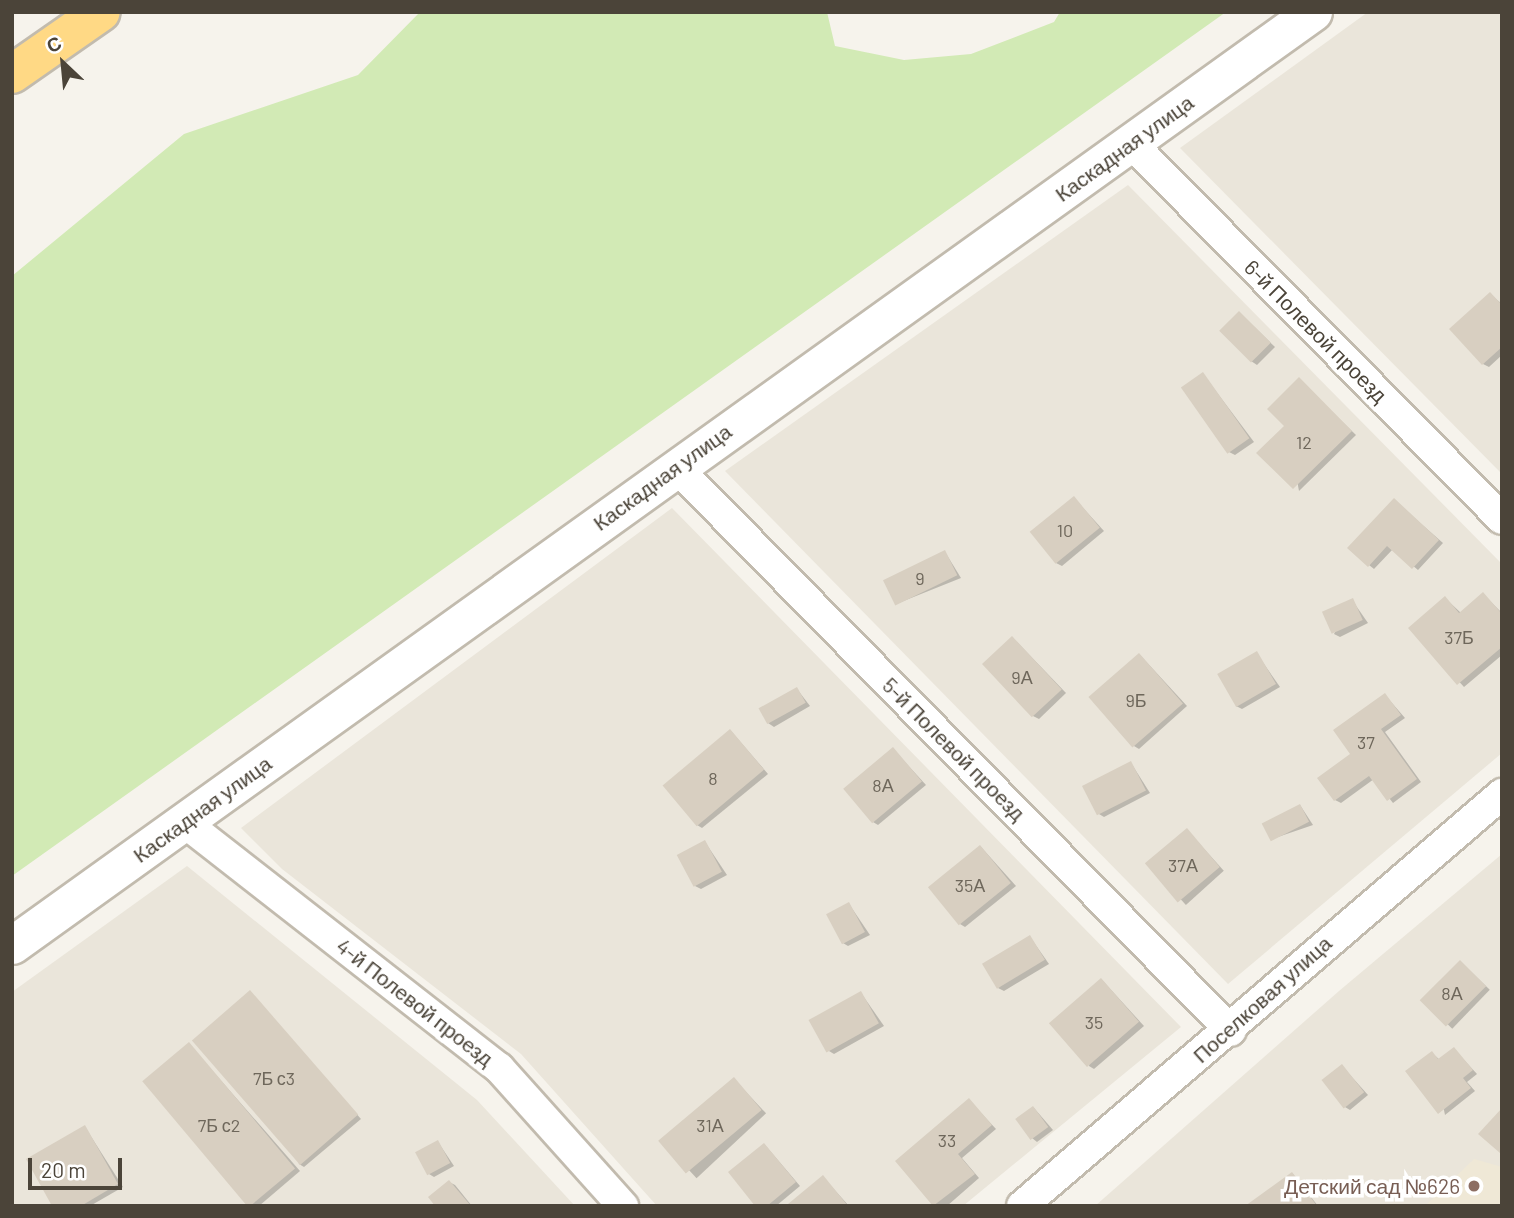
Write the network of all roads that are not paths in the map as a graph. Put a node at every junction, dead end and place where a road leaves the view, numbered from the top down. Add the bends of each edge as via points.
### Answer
1 (101, 12) edge
2 (1313, 12) edge
3 (12, 74) edge
4 (1131, 144) junction
5 (676, 467) junction
6 (1502, 519) edge
7 (1502, 794) edge
8 (184, 822) junction
9 (12, 945) edge
10 (1231, 1031) junction
11 (623, 1206) edge
12 (1022, 1206) edge

1 - 3 highway
2 - 4 street, Каскадная улица
4 - 5 street, Каскадная улица
4 - 6 street, 6-й Полевой проезд
5 - 8 street, Каскадная улица
5 - 10 street, 5-й Полевой проезд
7 - 10 street, Поселковая улица via 1372,900
8 - 9 street, Каскадная улица
8 - 11 street, 4-й Полевой проезд via 499,1068
10 - 12 street, Поселковая улица

